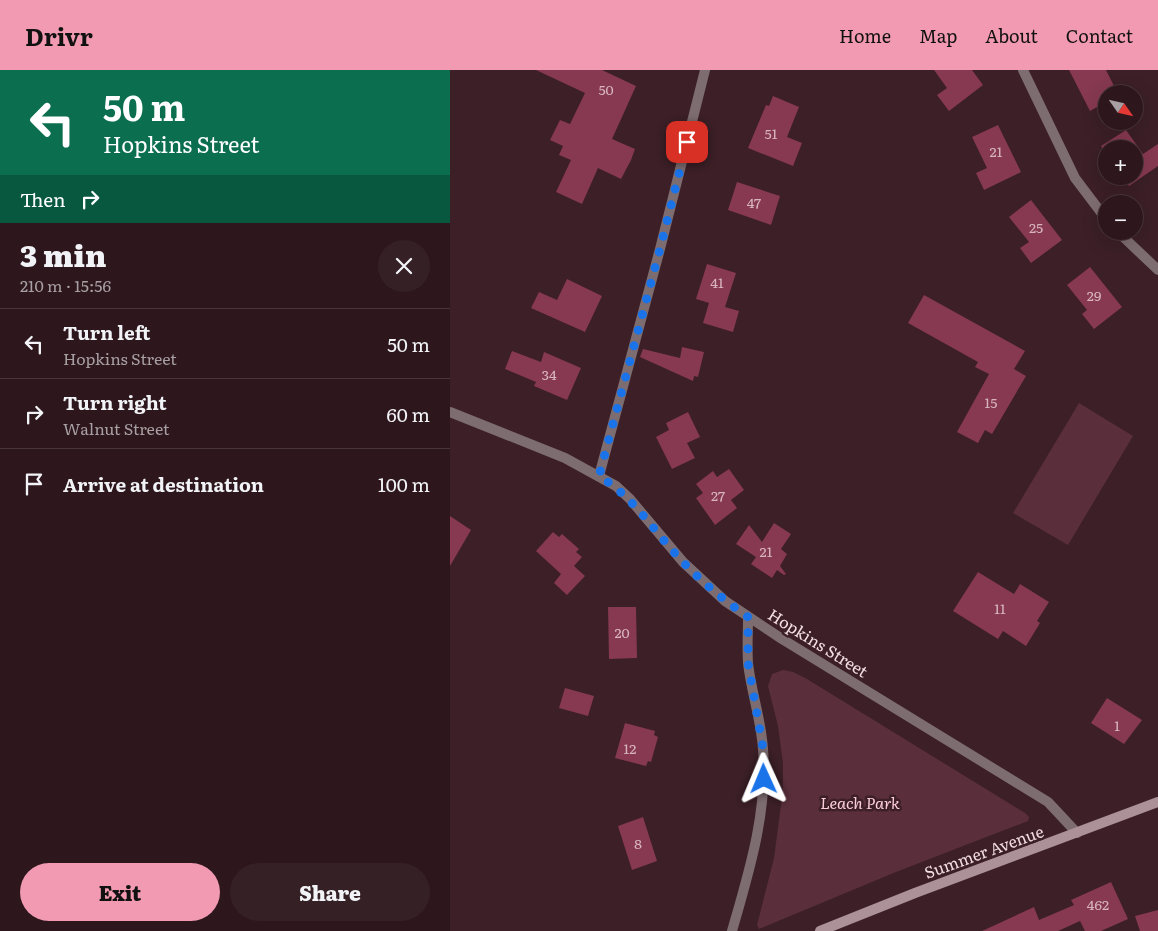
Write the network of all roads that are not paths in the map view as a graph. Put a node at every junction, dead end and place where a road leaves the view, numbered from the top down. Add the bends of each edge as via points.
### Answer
1 (705, 70) edge
2 (1023, 70) edge
3 (1098, 209) edge
4 (1126, 240) edge
5 (1158, 270) edge
6 (450, 412) edge
7 (599, 476) junction
8 (748, 617) junction
9 (1158, 802) edge
10 (1077, 833) junction
11 (732, 931) edge
12 (820, 931) edge

1 - 7 street
2 - 3 street via 1074,178
4 - 5 street
6 - 7 street, Hopkins Street via 529,442
7 - 8 street, Hopkins Street via 630,499 684,562 725,601
8 - 10 street, Hopkins Street via 1050,804
8 - 11 street via 748,663 762,740 764,779 755,845
9 - 10 street, Summer Avenue
10 - 12 street, Summer Avenue

